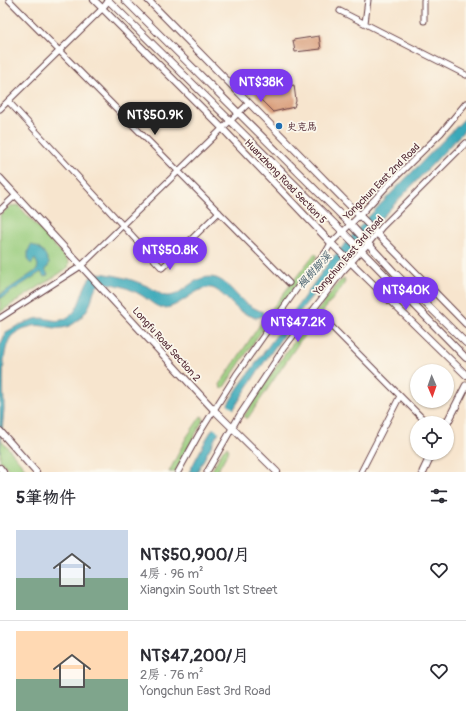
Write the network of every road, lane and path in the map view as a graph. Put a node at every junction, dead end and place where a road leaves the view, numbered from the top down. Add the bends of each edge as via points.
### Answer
1 (9, 0) edge
2 (94, 0) edge
3 (108, 0) edge
4 (125, 0) edge
5 (148, 0) edge
6 (368, 0) edge
7 (424, 0) edge
8 (102, 9) junction
9 (340, 11) dead end
10 (424, 21) dead end
11 (365, 23) junction
12 (59, 51) junction
13 (466, 75) edge
14 (8, 101) junction
15 (249, 103) junction
16 (466, 103) edge
17 (0, 109) edge
18 (239, 112) junction
19 (230, 121) junction
20 (222, 128) junction
21 (466, 143) edge
22 (178, 171) junction
23 (0, 178) edge
24 (16, 195) junction
25 (0, 210) edge
26 (219, 212) junction
27 (361, 216) junction
28 (124, 225) junction
29 (351, 225) junction
30 (343, 233) junction
31 (377, 233) junction
32 (368, 243) junction
33 (332, 244) junction
34 (360, 251) junction
35 (350, 262) junction
36 (81, 266) junction
37 (289, 283) dead end
38 (321, 316) dead end
39 (0, 318) edge
40 (466, 324) edge
41 (466, 343) edge
42 (466, 358) edge
43 (466, 375) edge
44 (466, 386) edge
45 (400, 396) junction
46 (214, 410) junction
47 (420, 416) edge
48 (451, 416) edge
49 (232, 428) junction
50 (0, 431) edge
51 (428, 460) edge
52 (0, 468) edge
53 (3, 472) edge
54 (36, 472) edge
55 (178, 472) edge
56 (207, 472) edge
57 (277, 472) edge
58 (361, 472) edge
59 (422, 472) edge

1 - 12 street
2 - 8 street, Huanzhong Road Section 5
3 - 8 street
3 - 19 street, Huanzhong Road Section 5
4 - 18 street, Huanzhong Road Section 5
5 - 15 street
6 - 11 street
7 - 10 street
8 - 12 street
8 - 20 street, Huanzhong Road Section 5
9 - 11 street
11 - 13 street
12 - 14 street
12 - 22 street
14 - 17 street
14 - 28 street
15 - 18 street
15 - 27 street
16 - 27 street, Yongchun East 2nd Road via 442,133 387,186
18 - 19 street
18 - 29 street, Huanzhong Road Section 5
19 - 20 street
19 - 30 street, Huanzhong Road Section 5
20 - 22 street
20 - 33 street, Huanzhong Road Section 5
21 - 31 street, Yongchun East 3rd Road
22 - 26 street
22 - 28 street
23 - 24 street
24 - 25 street
24 - 36 street
26 - 28 street via 162,268 131,236
26 - 37 street
27 - 29 street, Yongchun East 2nd Road
27 - 31 street
28 - 36 street
29 - 30 street, Yongchun East 2nd Road
29 - 32 street, Huanzhong Road Section 5
30 - 33 street, Yongchun East 2nd Road
30 - 34 street, Huanzhong Road Section 5
31 - 32 street, Yongchun East 3rd Road
31 - 40 street
32 - 34 street, Yongchun East 3rd Road
32 - 41 street, Huanzhong Road Section 5
33 - 35 street, Huanzhong Road Section 5
33 - 46 street, Yongchun East 2nd Road via 298,286
34 - 35 street, Yongchun East 3rd Road
34 - 42 street, Huanzhong Road Section 5
35 - 43 street, Huanzhong Road Section 5
35 - 49 street, Yongchun East 3rd Road via 284,348
36 - 39 street
36 - 46 street, Longfu Road Section 2
38 - 45 street
44 - 48 main road
45 - 47 street
45 - 58 street
46 - 49 street, Longfu Road Section 2
46 - 55 street, Yongchun East 2nd Road
49 - 56 street, Yongchun East 3rd Road
49 - 57 street
50 - 54 street
51 - 59 main road
52 - 53 street

